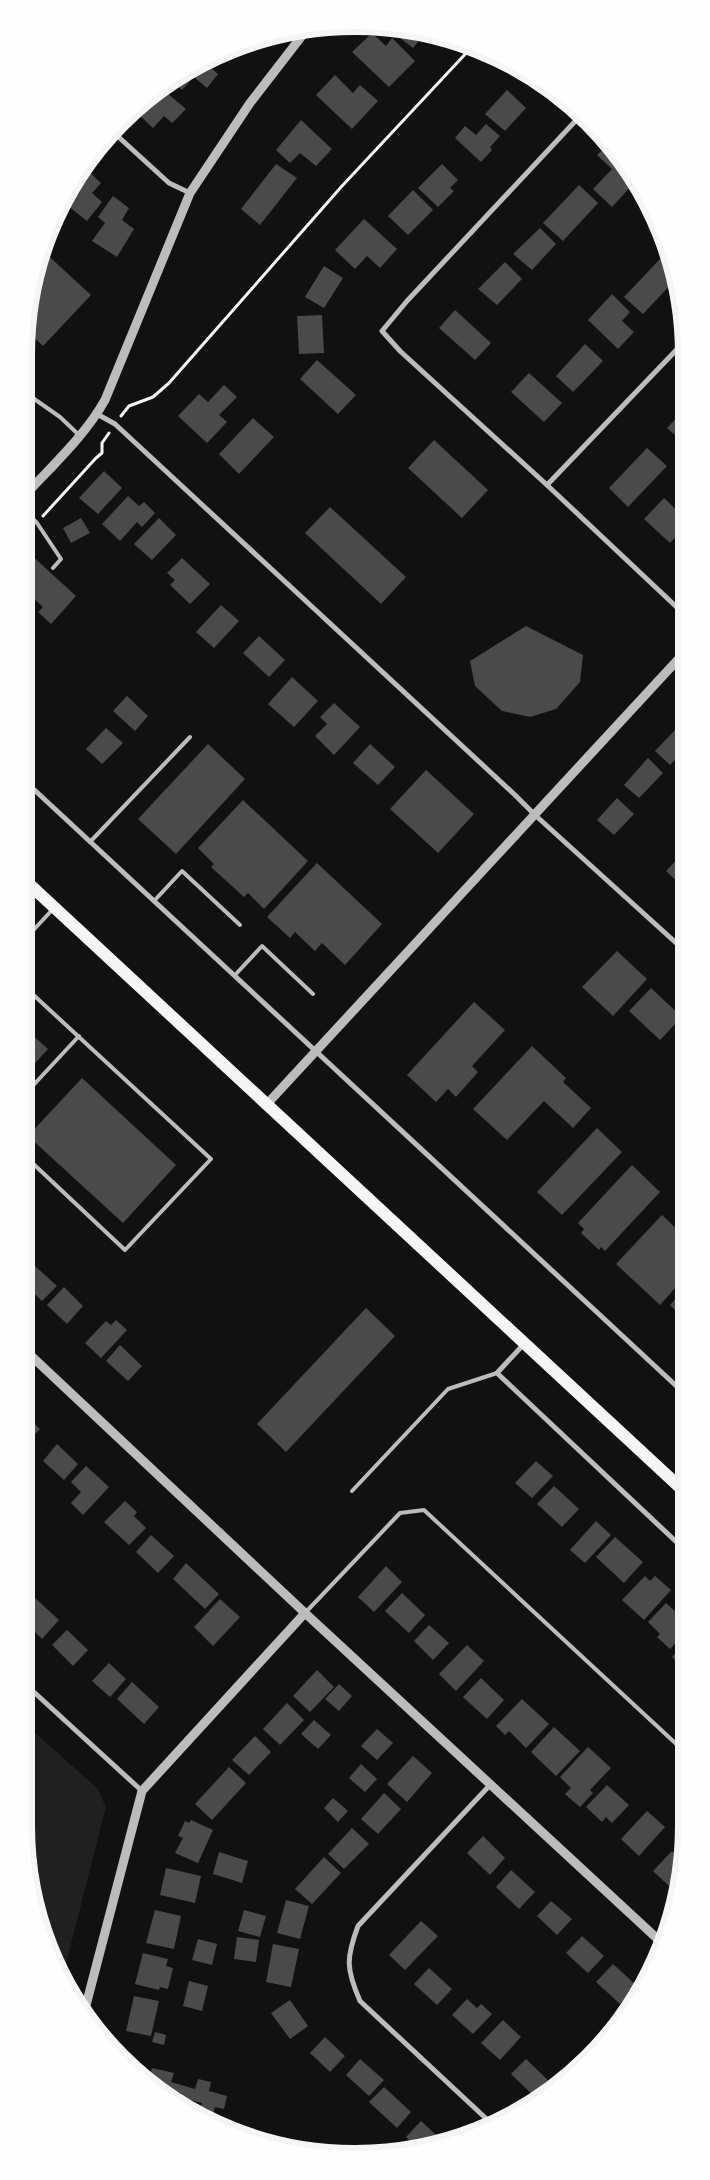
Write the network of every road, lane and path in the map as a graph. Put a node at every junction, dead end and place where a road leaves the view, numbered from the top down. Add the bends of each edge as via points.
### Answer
1 (301, 37) edge
2 (466, 53) edge
3 (575, 120) edge
4 (118, 137) edge
5 (190, 193) junction
6 (678, 349) edge
7 (32, 397) edge
8 (129, 406) dead end
9 (98, 414) junction
10 (80, 436) junction
11 (102, 443) dead end
12 (547, 485) junction
13 (32, 488) edge
14 (32, 518) edge
15 (37, 522) junction
16 (53, 568) dead end
17 (678, 608) edge
18 (678, 659) edge
19 (190, 737) dead end
20 (32, 788) edge
21 (535, 815) junction
22 (90, 842) junction
23 (32, 886) edge
24 (154, 901) junction
25 (55, 908) junction
26 (240, 925) dead end
27 (32, 933) edge
28 (678, 945) edge
29 (235, 975) junction
30 (32, 994) edge
31 (313, 994) dead end
32 (79, 1036) junction
33 (317, 1051) junction
34 (32, 1087) edge
35 (267, 1104) junction
36 (32, 1164) edge
37 (525, 1343) junction
38 (32, 1357) edge
39 (497, 1373) junction
40 (678, 1387) edge
41 (678, 1486) edge
42 (352, 1491) dead end
43 (678, 1543) edge
44 (305, 1613) junction
45 (32, 1689) edge
46 (678, 1746) edge
47 (490, 1785) junction
48 (142, 1790) junction
49 (657, 1938) edge
50 (87, 2003) edge
51 (487, 2119) edge

1 - 5 street via 250,103
2 - 8 path via 342,186 168,383 153,397
3 - 12 street via 382,331
4 - 5 street via 169,183
5 - 9 street
6 - 12 street
7 - 10 lane
9 - 10 street
9 - 21 street via 116,426
10 - 13 street
11 - 15 path via 102,453
12 - 17 street
14 - 15 lane
15 - 16 lane via 61,559
18 - 21 street
19 - 22 lane
20 - 22 street
21 - 28 street
21 - 33 street
22 - 24 street
23 - 25 main road
24 - 26 lane via 182,871
24 - 29 street
25 - 27 lane
25 - 35 main road
29 - 31 lane via 262,946
29 - 33 street
30 - 32 lane
32 - 34 lane
32 - 36 lane via 210,1159 125,1250
33 - 35 street
33 - 40 street
35 - 37 main road
37 - 39 street
37 - 41 main road
38 - 44 street
39 - 42 lane via 448,1389
39 - 43 street
44 - 46 lane via 400,1513 424,1510
44 - 47 street
44 - 48 street
45 - 48 street
47 - 49 street
47 - 51 street via 358,1926 349,1951 350,1978 360,2001
48 - 50 street

